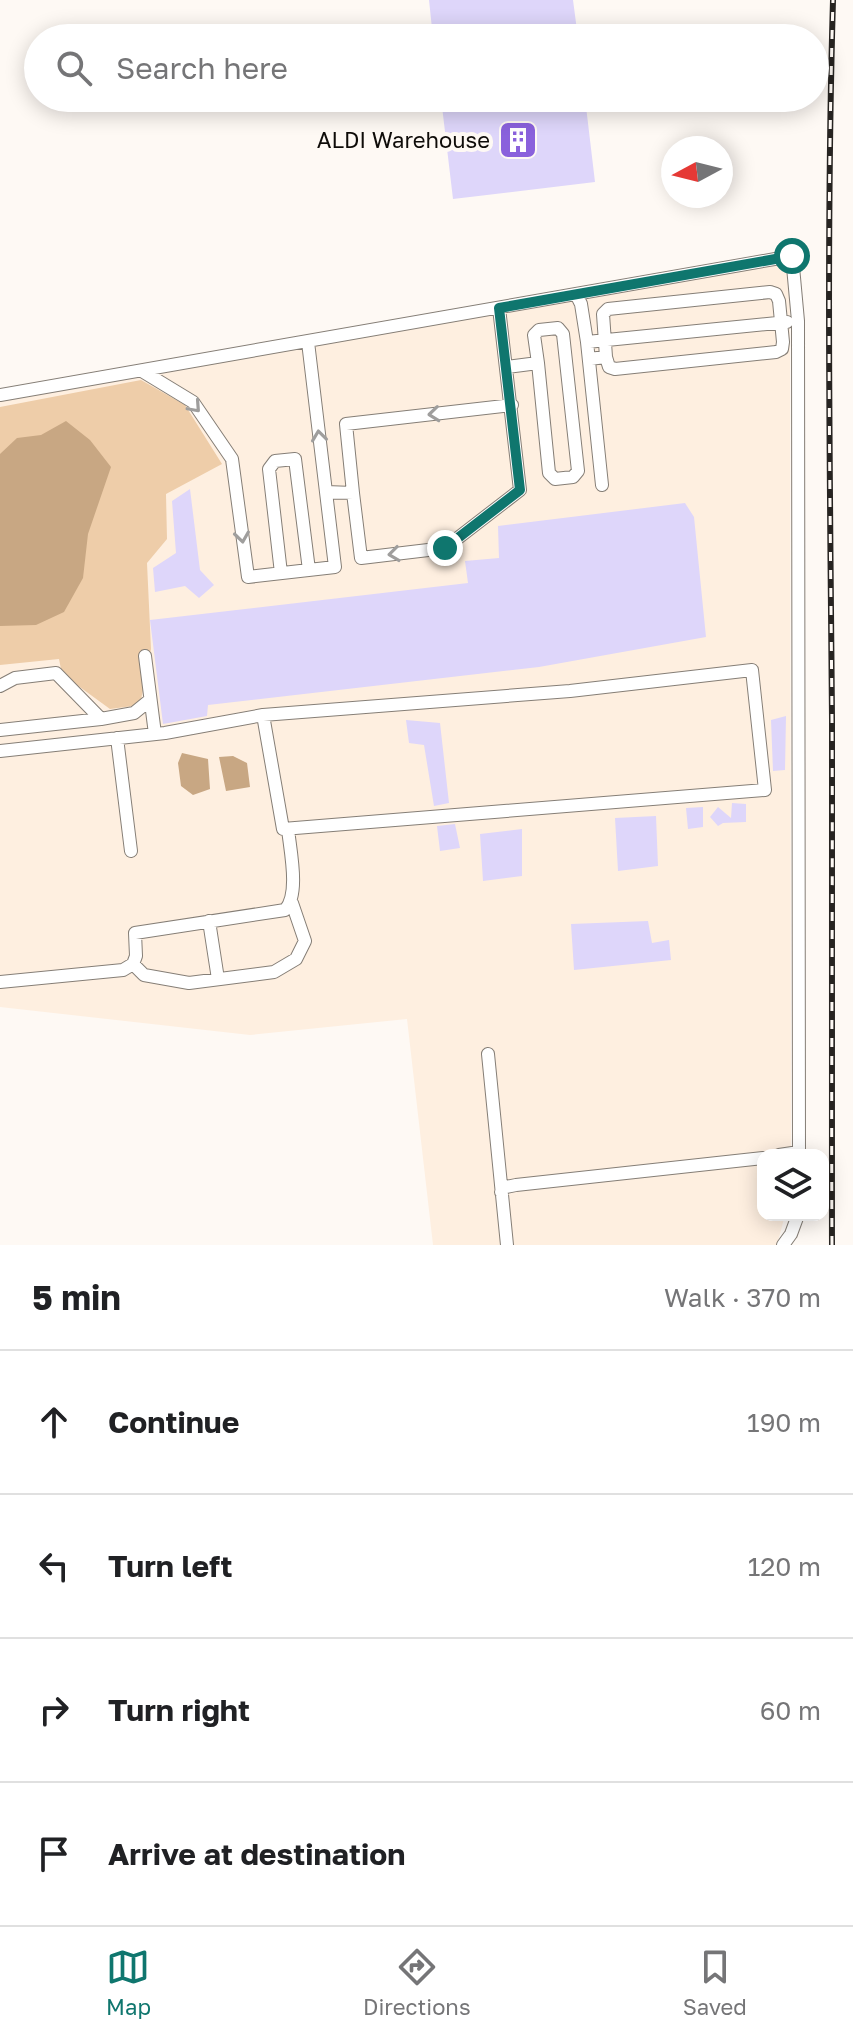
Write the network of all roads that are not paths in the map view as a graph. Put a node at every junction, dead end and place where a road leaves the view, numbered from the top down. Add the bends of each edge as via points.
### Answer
1 (576, 294) junction
2 (499, 308) junction
3 (798, 321) junction
4 (781, 322) junction
5 (604, 340) junction
6 (308, 342) junction
7 (588, 350) junction
8 (565, 351) junction
9 (606, 357) junction
10 (538, 363) junction
11 (507, 367) junction
12 (142, 371) junction
13 (0, 395) edge
14 (512, 405) junction
15 (602, 485) dead end
16 (326, 492) junction
17 (353, 493) junction
18 (309, 570) junction
19 (281, 573) junction
20 (145, 656) dead end
21 (0, 686) edge
22 (150, 700) junction
23 (263, 715) junction
24 (101, 719) junction
25 (0, 730) edge
26 (155, 734) junction
27 (117, 738) junction
28 (0, 751) edge
29 (288, 829) junction
30 (131, 851) dead end
31 (292, 903) junction
32 (209, 921) junction
33 (133, 964) junction
34 (218, 979) junction
35 (0, 982) edge
36 (488, 1054) dead end
37 (799, 1149) edge
38 (757, 1159) edge
39 (501, 1192) junction
40 (796, 1221) edge
41 (507, 1245) edge
42 (783, 1245) edge

1 - 2 street
1 - 3 street via 792,256
1 - 7 street
2 - 6 street
2 - 11 street
3 - 4 street
3 - 37 street
4 - 5 street
4 - 5 street via 779,301 770,292 608,309 603,314
4 - 9 street via 782,349 776,352 615,369
5 - 7 street
5 - 9 street
6 - 12 street
16 -> 6 street
7 - 8 street
7 - 9 street
7 - 15 street
8 - 10 street via 558,328 539,330 534,335
8 - 10 street via 578,471 573,477 555,479 549,473
10 - 11 street
11 - 14 street
12 - 13 street
12 -> 19 street via 193,402 232,459 248,577
14 -> 17 street via 346,424
14 -> 17 street via 520,490 445,548 361,558
16 - 17 street
16 - 18 street via 335,567
18 - 19 street
18 - 19 street via 295,459 275,461 269,469
20 - 22 street
21 - 24 street via 15,678 56,673
22 - 24 street via 134,713
22 - 26 street
23 - 26 street
23 - 29 street via 283,829
23 - 29 street via 570,691 752,670 765,790
24 - 25 street
26 - 27 street
27 - 28 street
27 - 30 street
29 - 31 street
31 - 32 street via 285,910
31 - 34 street via 305,941 296,959 274,972
32 - 33 street via 135,933
32 - 34 street
33 - 34 street via 144,975 189,983
33 - 35 street via 123,970
36 - 39 street
38 - 39 street via 516,1185
39 - 41 street
40 - 42 street

